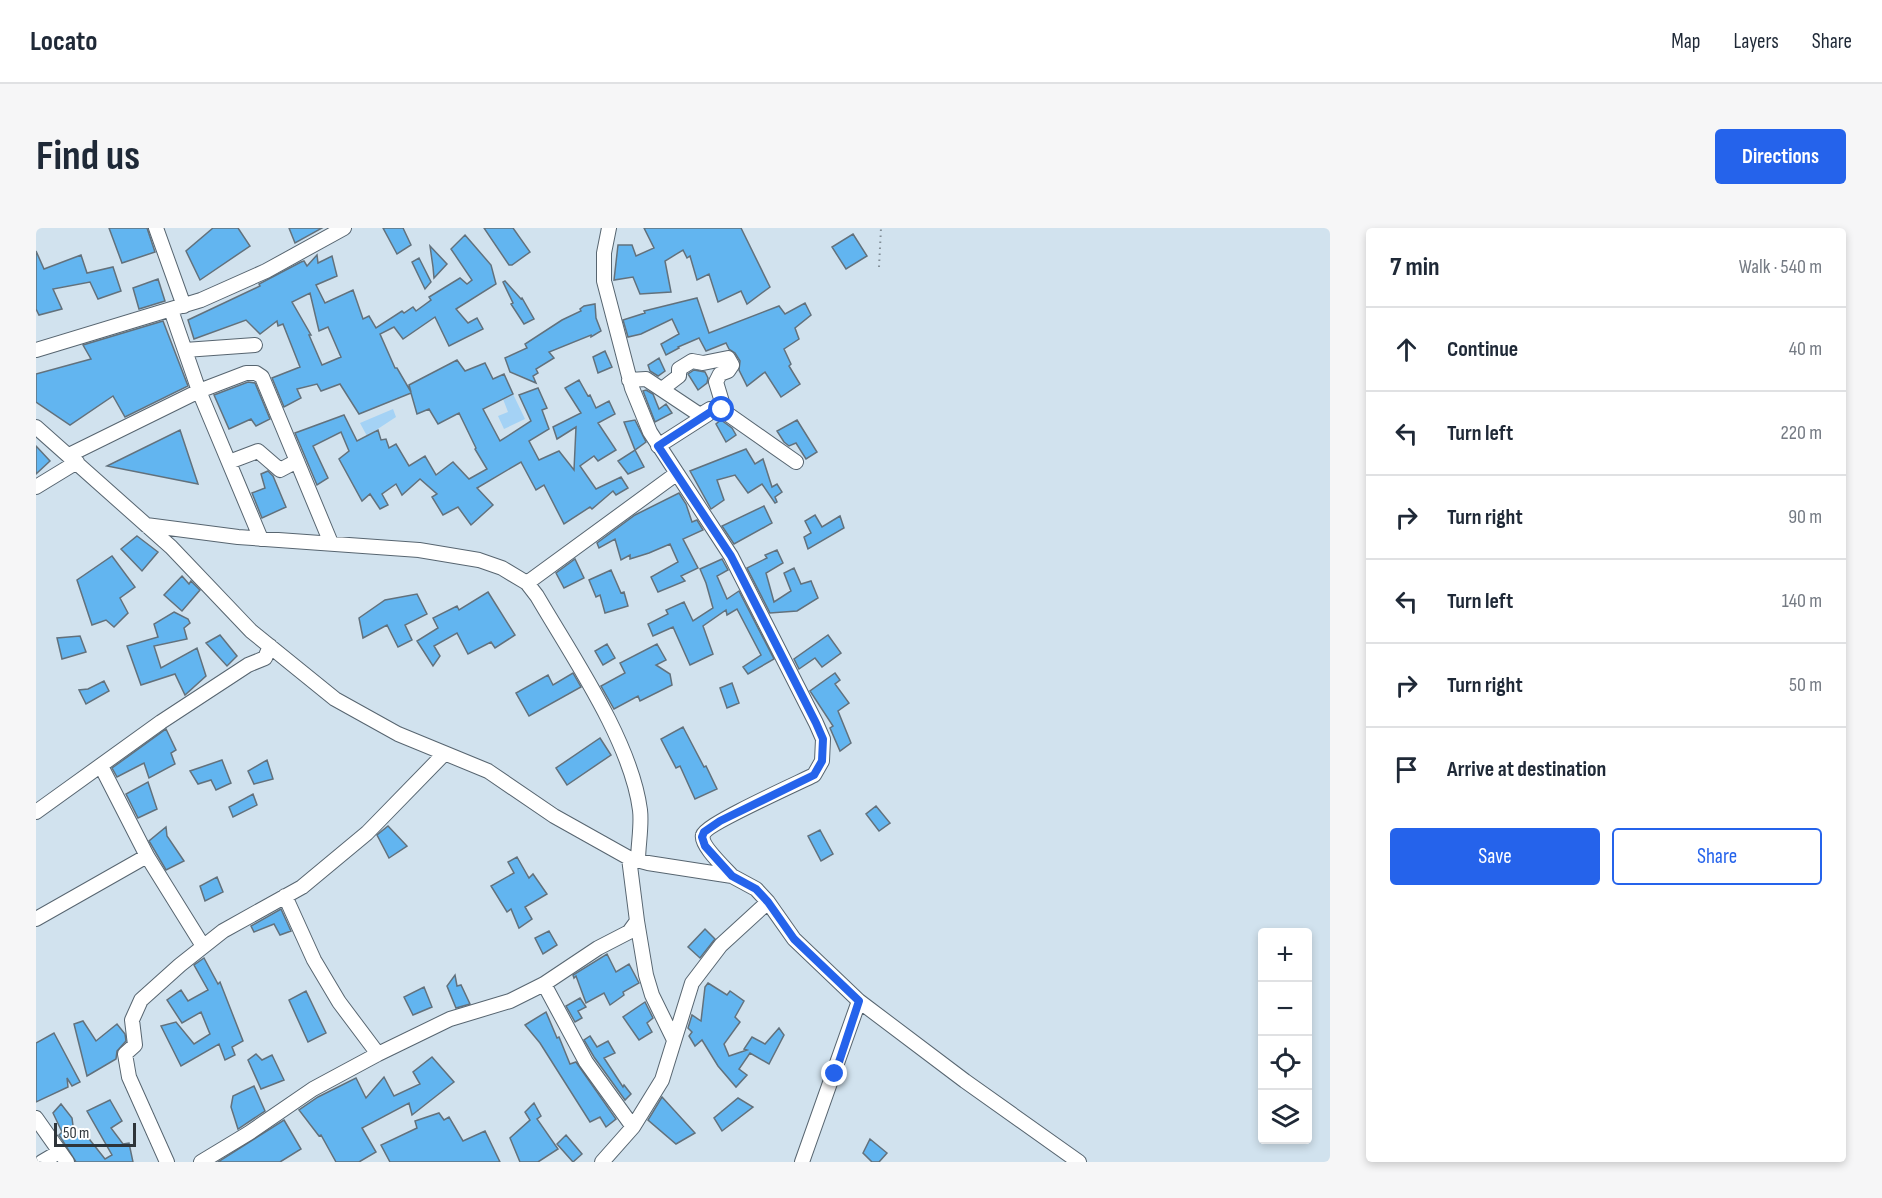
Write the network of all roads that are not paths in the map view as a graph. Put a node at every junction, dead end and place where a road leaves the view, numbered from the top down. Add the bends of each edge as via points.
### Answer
1 (344, 228) edge
2 (609, 228) edge
3 (161, 230) edge
4 (178, 308) junction
5 (255, 345) dead end
6 (36, 350) edge
7 (185, 350) junction
8 (629, 380) junction
9 (662, 389) junction
10 (199, 391) junction
11 (720, 410) junction
12 (36, 427) edge
13 (658, 446) junction
14 (73, 459) junction
15 (297, 461) junction
16 (229, 462) junction
17 (796, 462) dead end
18 (676, 474) junction
19 (36, 487) edge
20 (146, 525) junction
21 (261, 539) junction
22 (331, 543) junction
23 (527, 583) junction
24 (270, 646) junction
25 (444, 754) junction
26 (101, 766) junction
27 (36, 812) edge
28 (147, 856) junction
29 (633, 859) junction
30 (732, 876) junction
31 (285, 896) junction
32 (768, 902) junction
33 (36, 919) edge
34 (637, 921) junction
35 (203, 946) junction
36 (544, 984) junction
37 (859, 1001) junction
38 (674, 1040) junction
39 (378, 1054) junction
40 (36, 1118) edge
41 (633, 1127) junction
42 (63, 1157) edge
43 (1068, 1157) edge
44 (42, 1162) edge
45 (167, 1162) edge
46 (201, 1162) edge
47 (602, 1162) edge
48 (802, 1162) edge
49 (1079, 1162) edge

1 - 4 street via 266,272
2 - 8 street via 604,281
3 - 4 street
4 - 6 street
4 - 7 street
5 - 7 street
7 - 10 street
8 - 9 street via 646,379
8 - 13 street
9 - 11 street via 700,415 710,409
9 - 11 street via 679,375 679,369 692,361 728,358 732,365 716,382
10 - 14 street
10 - 15 street via 246,373 256,373 262,378
10 - 16 street
11 - 13 street
11 - 17 street
12 - 14 street
13 - 18 street
14 - 19 street
14 - 20 street
15 - 16 street via 280,470 258,451
15 - 22 street
16 - 21 street
18 - 23 street
18 - 30 street via 731,556 823,739 822,761 814,775 704,832 705,846
20 - 21 street
20 - 24 street
21 - 22 street
22 - 23 street via 420,550 479,560
23 - 29 street via 609,721 630,772 640,811
24 - 25 street via 336,699 398,734
24 - 26 street via 264,658 161,722
25 - 29 street via 488,771 554,816
25 - 31 street via 367,833 302,887
26 - 27 street
26 - 28 street
28 - 33 street
28 - 35 street
29 - 30 street
29 - 34 street
30 - 32 street via 756,889
31 - 35 street
31 - 39 street via 334,994
32 - 37 street via 794,939
32 - 38 street via 721,945 692,983
34 - 36 street via 629,932
34 - 38 street via 649,985
35 - 45 street via 141,1000 132,1020 135,1045 125,1054 129,1077
36 - 39 street via 510,1001 450,1019
36 - 41 street via 586,1062
37 - 43 street
37 - 48 street
38 - 41 street via 662,1080
39 - 46 street via 314,1089
40 - 42 street
41 - 47 street
42 - 44 street
43 - 49 street

